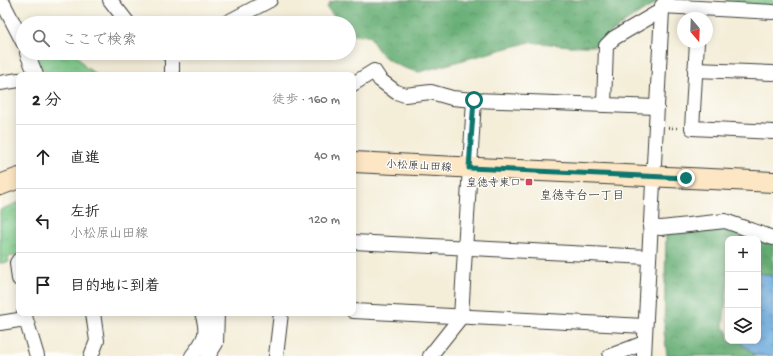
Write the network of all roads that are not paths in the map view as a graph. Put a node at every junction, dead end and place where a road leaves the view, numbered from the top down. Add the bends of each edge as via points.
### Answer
1 (110, 0) edge
2 (270, 0) edge
3 (664, 5) edge
4 (0, 6) edge
5 (695, 12) edge
6 (773, 12) edge
7 (713, 13) edge
8 (123, 16) edge
9 (239, 16) edge
10 (16, 28) edge
11 (697, 48) edge
12 (30, 60) edge
13 (172, 60) edge
14 (695, 70) junction
15 (35, 72) edge
16 (172, 72) edge
17 (773, 74) edge
18 (16, 80) edge
19 (356, 82) edge
20 (0, 83) edge
21 (474, 100) junction
22 (604, 105) junction
23 (656, 107) junction
24 (773, 132) edge
25 (356, 162) edge
26 (469, 168) junction
27 (652, 176) junction
28 (16, 179) edge
29 (773, 182) edge
30 (0, 185) edge
31 (650, 227) junction
32 (773, 238) edge
33 (356, 242) edge
34 (465, 247) junction
35 (648, 257) junction
36 (356, 311) edge
37 (24, 316) edge
38 (93, 316) edge
39 (203, 316) edge
40 (217, 316) edge
41 (281, 316) edge
42 (461, 316) junction
43 (0, 323) edge
44 (645, 326) junction
45 (644, 350) edge
46 (38, 356) edge
47 (91, 356) edge
48 (192, 356) edge
49 (208, 356) edge
50 (276, 356) edge
51 (430, 356) edge
52 (610, 356) edge

1 - 8 street
2 - 9 street
3 - 5 street
3 - 22 street via 606,46
3 - 23 street
4 - 10 street via 4,5
6 - 7 street
11 - 14 street
12 - 15 street
13 - 16 street
14 - 17 street
14 - 24 street via 692,128
18 - 20 street
19 - 21 street via 374,71 380,80 396,92 405,95 431,92 452,98
21 - 22 street
21 - 26 street
22 - 23 street
23 - 27 street
25 - 26 street, 小松原山田線
26 - 27 street, 小松原山田線
26 - 34 street
27 - 29 street, 小松原山田線
27 - 31 street
28 - 30 street
31 - 32 street via 661,228 725,220
31 - 35 street
33 - 34 street
34 - 35 street
34 - 42 street
35 - 44 street
36 - 42 street
37 - 43 street
37 - 46 street
38 - 47 street via 97,340
39 - 48 street via 205,339
40 - 49 street via 216,343
41 - 50 street
42 - 44 street
42 - 51 street
44 - 45 street
45 - 52 street

